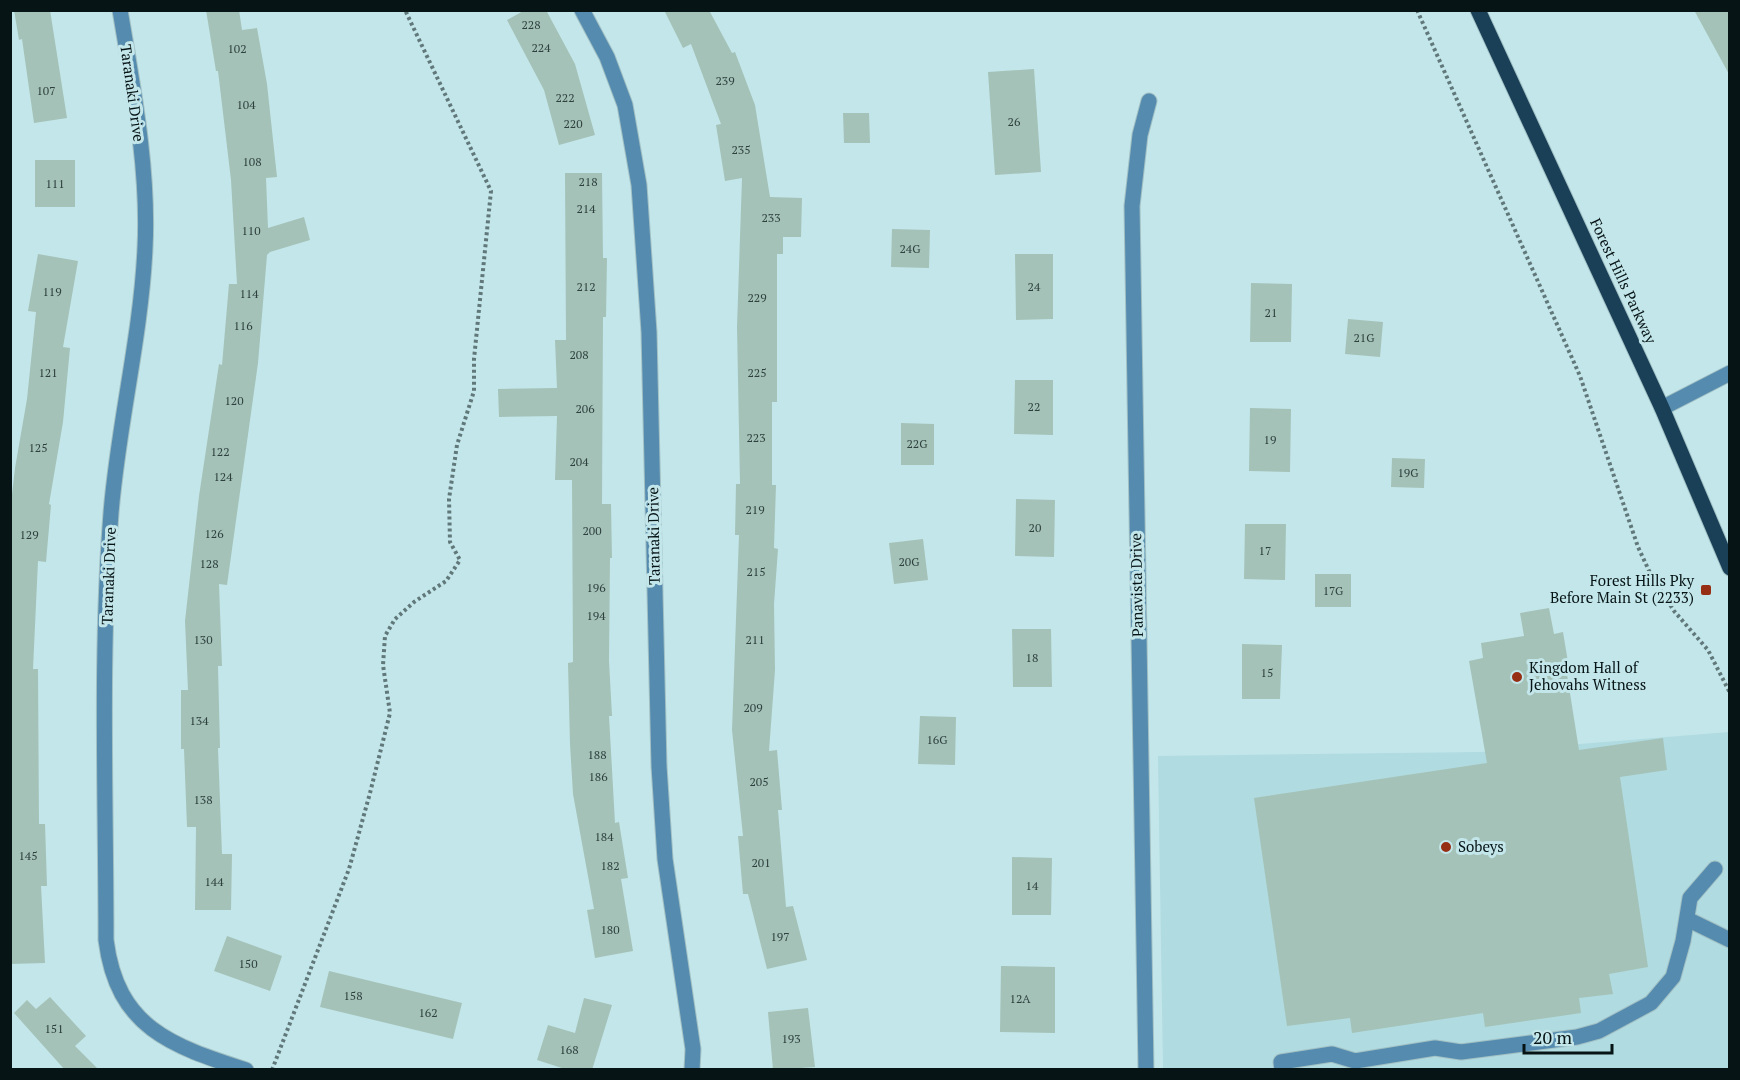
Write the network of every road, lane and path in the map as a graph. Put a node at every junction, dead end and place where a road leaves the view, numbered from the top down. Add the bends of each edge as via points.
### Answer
1 (120, 10) edge
2 (405, 10) edge
3 (582, 10) edge
4 (1417, 10) edge
5 (1478, 10) edge
6 (1149, 101) dead end
7 (1730, 373) edge
8 (1662, 408) junction
9 (1730, 568) edge
10 (1730, 693) edge
11 (1715, 869) dead end
12 (1687, 919) junction
13 (1730, 940) edge
14 (1356, 1065) edge
15 (246, 1070) edge
16 (272, 1070) edge
17 (692, 1070) edge
18 (1146, 1070) edge
19 (1282, 1070) edge

1 - 15 street, Taranaki Drive via 143,177 145,247 111,513 106,633 106,940 117,984 148,1025 189,1052
2 - 16 path via 491,191 474,391 457,445 448,499 450,542 460,560 446,581 395,619 385,636 383,665 390,713 370,793 349,869
3 - 17 street, Taranaki Drive via 607,57 625,105 639,185 649,332 659,766 665,859 693,1049
4 - 10 path via 1580,376 1651,576 1674,611 1708,650
5 - 8 main road, Forest Hills Parkway
6 - 18 street, Panavista Drive via 1140,135 1132,206
7 - 8 street
8 - 9 main road, Forest Hills Parkway
11 - 12 street via 1690,898
12 - 13 street
12 - 14 street via 1673,977 1664,989 1652,1003 1599,1031 1461,1052 1435,1048
14 - 19 street via 1332,1054 1281,1062

